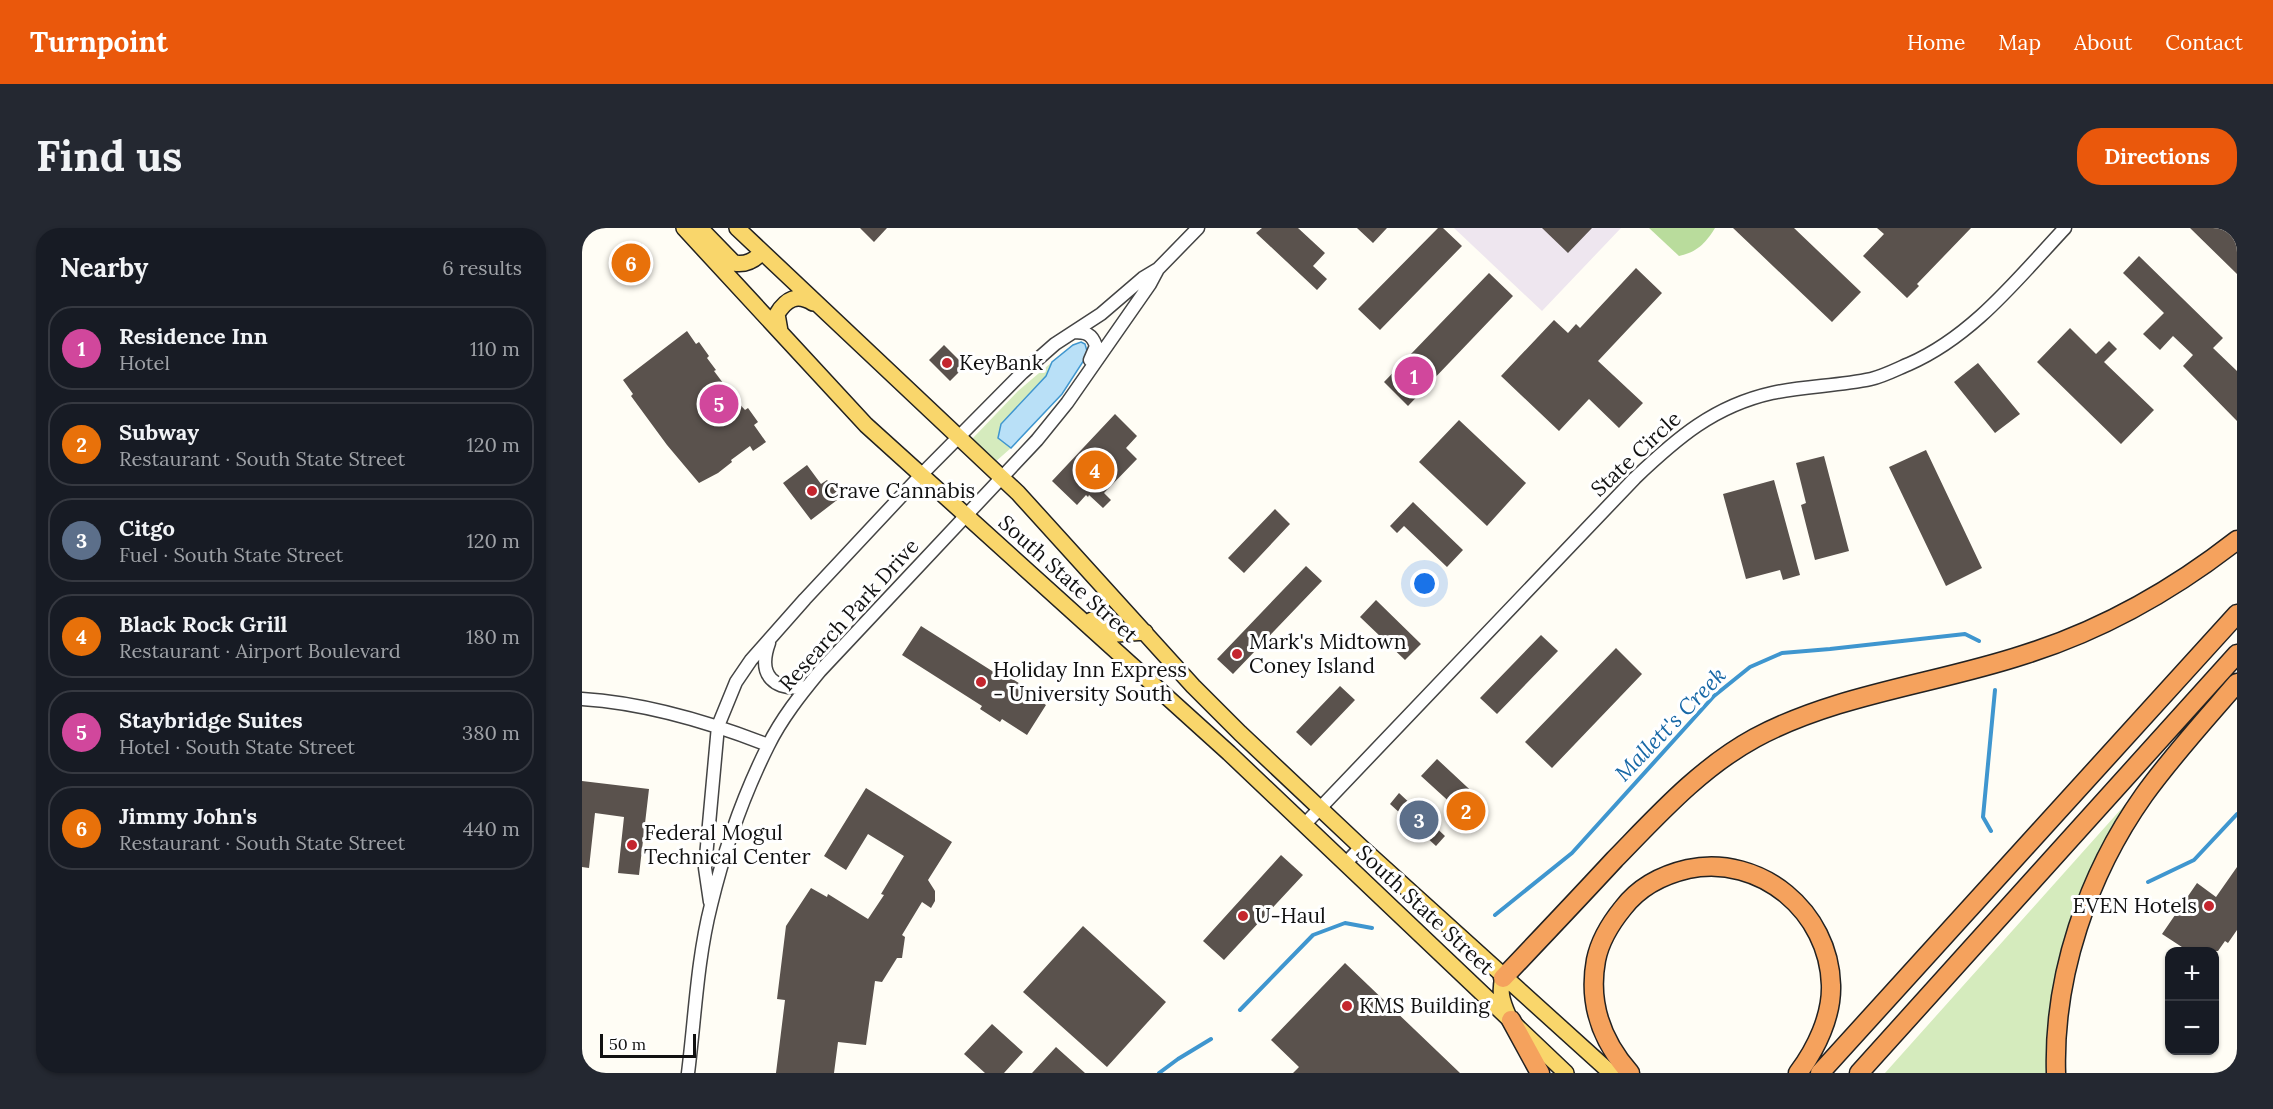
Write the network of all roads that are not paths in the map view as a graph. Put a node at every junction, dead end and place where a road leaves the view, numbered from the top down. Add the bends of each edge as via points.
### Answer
1 (684, 228) edge
2 (700, 228) edge
3 (737, 228) edge
4 (1198, 228) edge
5 (2065, 228) edge
6 (762, 252) junction
7 (1158, 269) junction
8 (820, 308) junction
9 (780, 331) junction
10 (1074, 332) junction
11 (1067, 403) junction
12 (958, 438) junction
13 (921, 475) junction
14 (1001, 477) junction
15 (965, 516) junction
16 (2237, 540) edge
17 (1015, 560) junction
18 (2237, 614) edge
19 (1144, 632) junction
20 (771, 637) junction
21 (2237, 654) edge
22 (2237, 683) edge
23 (807, 687) junction
24 (582, 699) edge
25 (718, 726) junction
26 (768, 745) junction
27 (1320, 808) junction
28 (1304, 825) junction
29 (1360, 847) junction
30 (1346, 864) junction
31 (710, 907) junction
32 (1953, 968) junction
33 (1503, 978) junction
34 (1511, 1020) junction
35 (688, 1073) edge
36 (1540, 1073) edge
37 (1566, 1073) edge
38 (1611, 1073) edge
39 (1630, 1073) edge
40 (1798, 1073) edge
41 (1820, 1073) edge
42 (1859, 1073) edge
43 (1870, 1073) edge
44 (2056, 1073) edge

1 - 9 main road, South State Street
2 - 6 main road via 734,263 750,262
3 - 6 main road, South State Street
4 - 7 street
5 - 27 street, State Circle via 1979,318 1941,348 1873,378 1749,400 1698,423 1673,441
6 - 8 main road, South State Street
7 - 10 street, Research Park Drive
7 - 11 street
8 - 9 main road via 806,298 788,300 777,314
8 - 12 main road, South State Street
9 - 13 main road, South State Street via 853,412
10 - 11 street via 1087,333 1096,346 1072,386
10 - 12 street, Research Park Drive via 1022,373
11 - 14 street, Research Park Drive
12 - 13 street, Research Park Drive
12 - 14 main road, South State Street
13 - 15 main road, South State Street
13 - 20 street, Research Park Drive
14 - 15 street, Research Park Drive
14 - 19 main road, South State Street
15 - 17 main road, South State Street
15 - 23 street, Research Park Drive
16 - 33 highway via 2168,589 2072,637 2024,655 1806,715 1724,757 1688,785
17 - 19 main road via 1097,624 1117,634
17 - 28 main road, South State Street
18 - 41 highway
19 - 27 main road, South State Street via 1240,734
20 - 23 street via 764,669 781,686
20 - 25 street, Research Park Drive via 736,682
21 - 32 highway
22 - 44 highway via 2144,796 2095,882 2063,989
23 - 26 street, Research Park Drive
24 - 25 street via 638,707
25 - 26 street
25 - 31 street, Research Park Drive via 705,868
26 - 31 street, Research Park Drive via 743,802
27 - 28 street, State Circle
27 - 29 main road, South State Street
28 - 30 main road, South State Street
29 - 30 street
29 - 33 main road, South State Street
30 - 34 main road, South State Street
31 - 35 street, Research Park Drive
32 - 42 highway
32 - 43 highway via 1912,1026
33 - 34 main road via 1500,988
33 - 38 main road, South State Street
34 - 36 highway
34 - 37 main road, South State Street
39 - 40 highway via 1607,1041 1597,1018 1593,975 1598,949 1610,924 1630,898 1673,872 1699,867 1744,872 1766,880 1790,896 1820,935 1828,958 1829,1008 1822,1031

